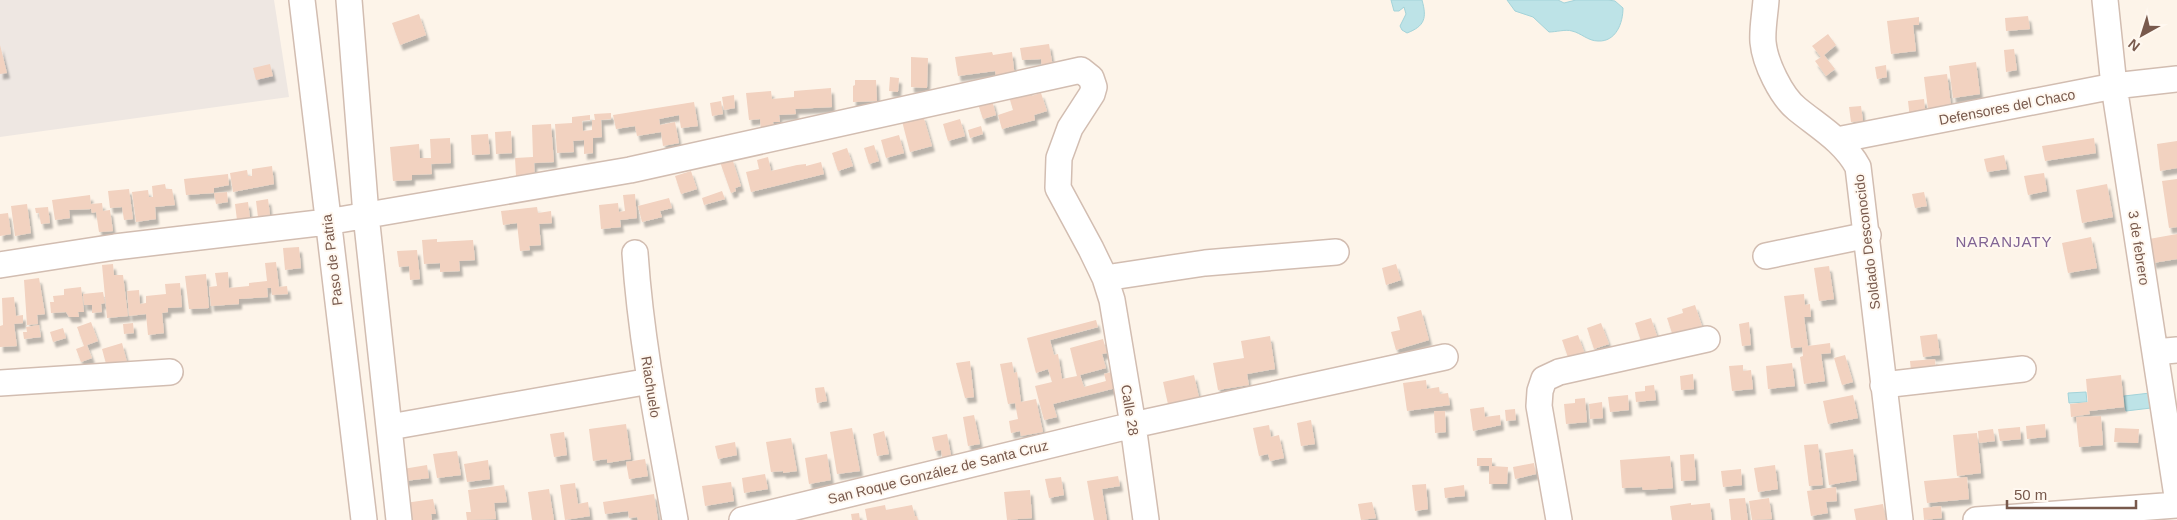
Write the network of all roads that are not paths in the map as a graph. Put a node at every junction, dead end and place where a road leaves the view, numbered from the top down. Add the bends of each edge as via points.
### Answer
1 (302, 0) edge
2 (349, 0) edge
3 (1766, 0) edge
4 (2105, 0) edge
5 (2177, 79) edge
6 (2114, 86) junction
7 (1837, 140) junction
8 (366, 215) junction
9 (327, 222) junction
10 (1868, 235) junction
11 (1336, 252) dead end
12 (635, 253) dead end
13 (1766, 256) dead end
14 (0, 265) edge
15 (1108, 289) junction
16 (1707, 339) dead end
17 (2166, 351) edge
18 (1445, 356) dead end
19 (2024, 369) dead end
20 (170, 372) dead end
21 (650, 381) junction
22 (0, 383) edge
23 (1883, 385) junction
24 (1133, 425) junction
25 (390, 427) junction
26 (2177, 496) edge
27 (2177, 506) edge
28 (364, 520) edge
29 (399, 520) edge
30 (675, 520) edge
31 (742, 520) edge
32 (1146, 520) edge
33 (1559, 520) edge
34 (1900, 520) edge
35 (1976, 520) edge

1 - 9 street, Paso de Patria
2 - 8 street
3 - 7 street, Soldado Desconocido via 1763,43 1785,97
4 - 6 street, 3 de febrero
5 - 6 street, Defensores del Chaco
6 - 7 street, Defensores del Chaco
6 - 17 street, 3 de febrero
7 - 10 street, Soldado Desconocido via 1858,167
8 - 9 street
8 - 15 street, Calle 28 via 630,170 1081,70 1091,78 1094,87 1070,128 1059,158 1058,188
8 - 25 street
9 - 14 street via 115,247
9 - 28 street, Paso de Patria
10 - 13 street
10 - 23 street, Soldado Desconocido
11 - 15 street via 1205,263
12 - 21 street, Riachuelo
15 - 24 street, Calle 28
16 - 33 street via 1558,372 1544,379 1539,406
17 - 26 street, 3 de febrero
18 - 24 street, San Roque González de Santa Cruz
19 - 23 street
20 - 22 street
21 - 25 street
21 - 30 street, Riachuelo
23 - 34 street, Soldado Desconocido
24 - 31 street, San Roque González de Santa Cruz
24 - 32 street, Calle 28
25 - 29 street
27 - 35 street

